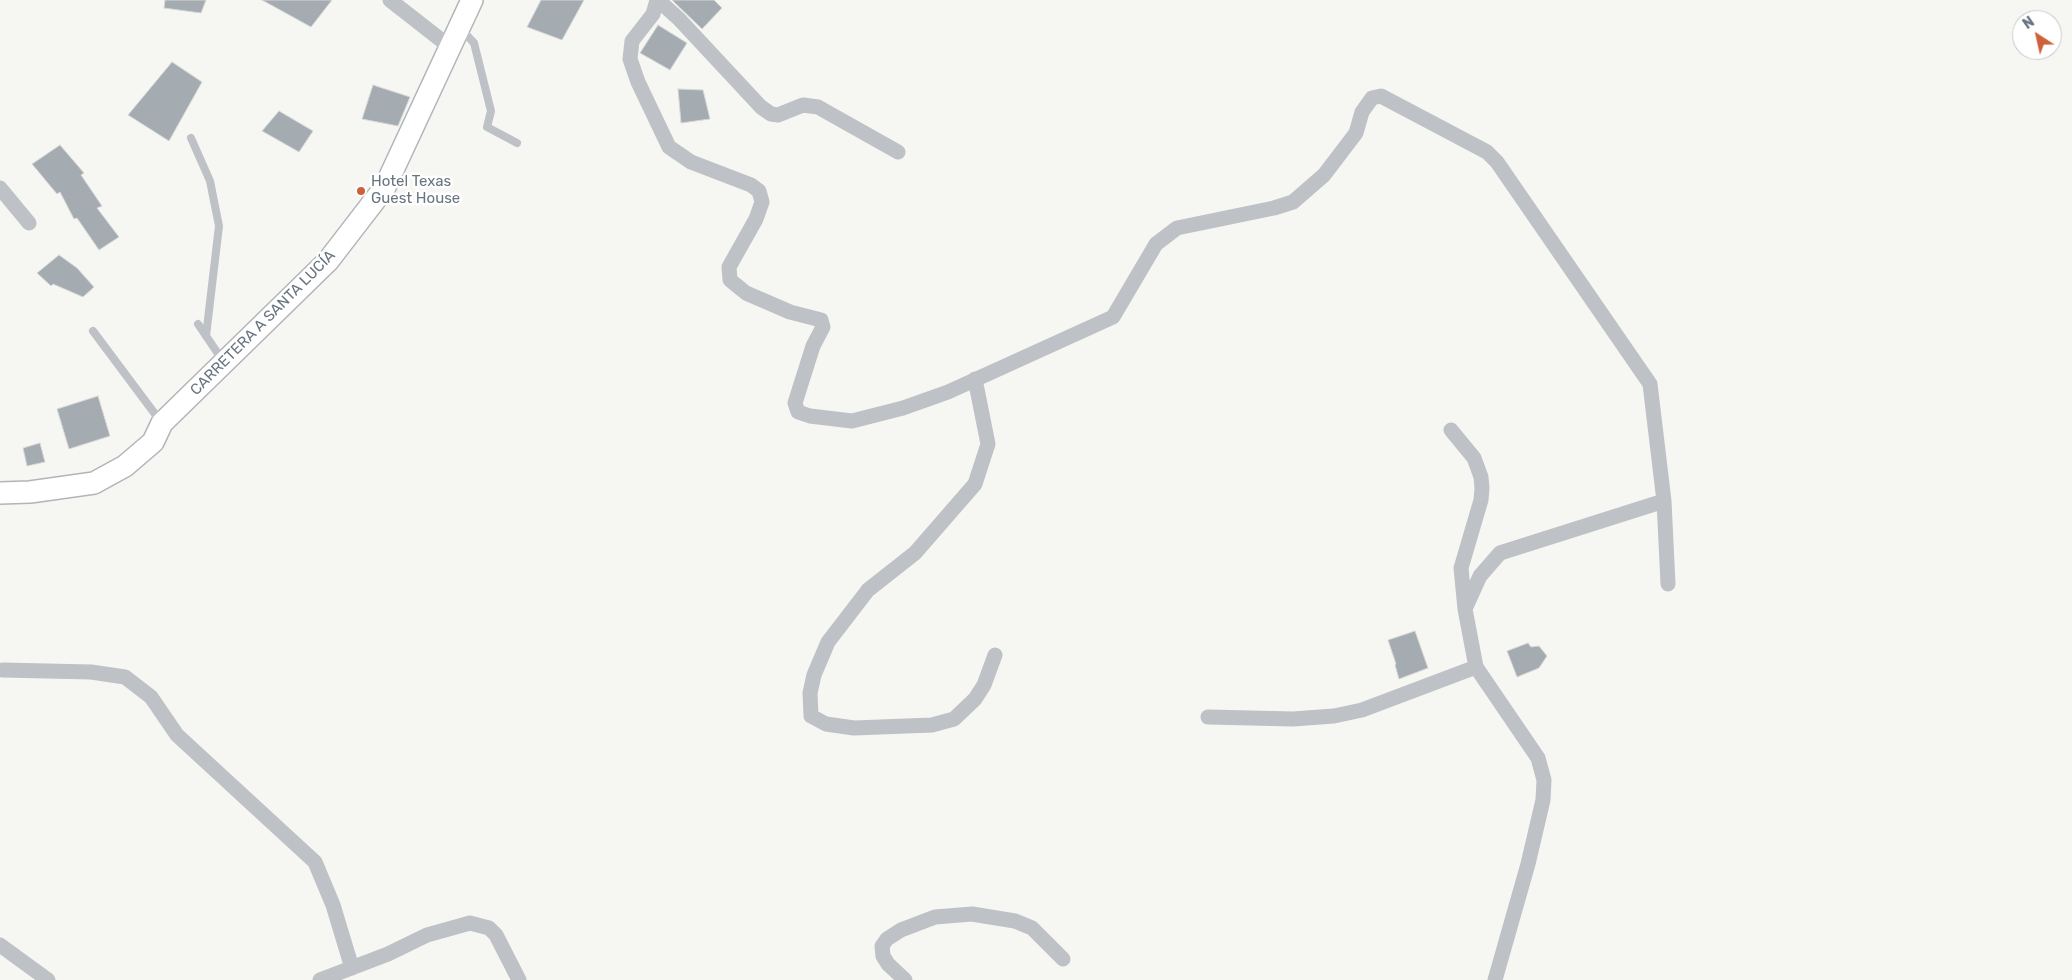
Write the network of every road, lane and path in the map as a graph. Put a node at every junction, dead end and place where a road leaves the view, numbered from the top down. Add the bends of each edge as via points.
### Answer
1 (390, 0) edge
2 (472, 0) edge
3 (658, 0) edge
4 (455, 37) junction
5 (191, 138) dead end
6 (517, 143) dead end
7 (898, 152) dead end
8 (0, 188) edge
9 (29, 223) dead end
10 (198, 324) dead end
11 (94, 331) dead end
12 (206, 336) junction
13 (224, 363) junction
14 (975, 379) junction
15 (162, 423) junction
16 (1451, 430) dead end
17 (0, 493) edge
18 (1664, 501) junction
19 (1668, 584) dead end
20 (1465, 609) junction
21 (995, 655) dead end
22 (1476, 667) junction
23 (4, 670) dead end
24 (1208, 717) dead end
25 (0, 945) edge
26 (1063, 959) dead end
27 (352, 968) junction
28 (48, 980) edge
29 (320, 980) edge
30 (519, 980) edge
31 (905, 980) edge
32 (1494, 980) edge

1 - 4 street
2 - 4 main road, CARRETERA A SANTA LUCÍA
3 - 7 street via 770,114 778,115 803,105 818,107
3 - 14 street via 653,14 632,41 630,59 669,147 692,162 751,185 759,191 762,202 729,267 730,280 746,293 790,312 821,320 823,327 813,346 795,402 798,412 852,421 903,408
4 - 6 lane via 474,43 491,111 487,127
4 - 13 main road, CARRETERA A SANTA LUCÍA via 385,187 328,261
5 - 12 lane via 210,181 219,226
8 - 9 street
10 - 12 lane
11 - 15 lane
12 - 13 lane
13 - 15 main road, CARRETERA A SANTA LUCÍA
14 - 18 street via 1113,317 1156,244 1177,228 1292,202 1324,174 1356,133 1362,112 1372,98 1380,96 1487,152 1497,162 1650,384
14 - 21 street via 988,444 975,484 915,553 868,590 828,642 814,674 810,694 811,716 826,724 854,728 932,725 954,719 984,686
15 - 17 main road, CARRETERA A SANTA LUCÍA via 153,442 125,466 94,483
16 - 20 street via 1474,458 1482,488 1461,568
18 - 19 street
18 - 20 street via 1500,553 1480,576
20 - 22 street
22 - 24 street via 1362,710 1334,716 1293,719
22 - 32 street via 1538,758 1544,780 1543,800 1528,864
23 - 27 street via 91,672 125,677 151,697 177,735 316,862 334,905
25 - 28 street
26 - 31 street via 1032,928 1015,921 972,914 935,917 901,930 882,946 882,956
27 - 29 street
27 - 30 street via 426,936 470,923 489,928 496,935

